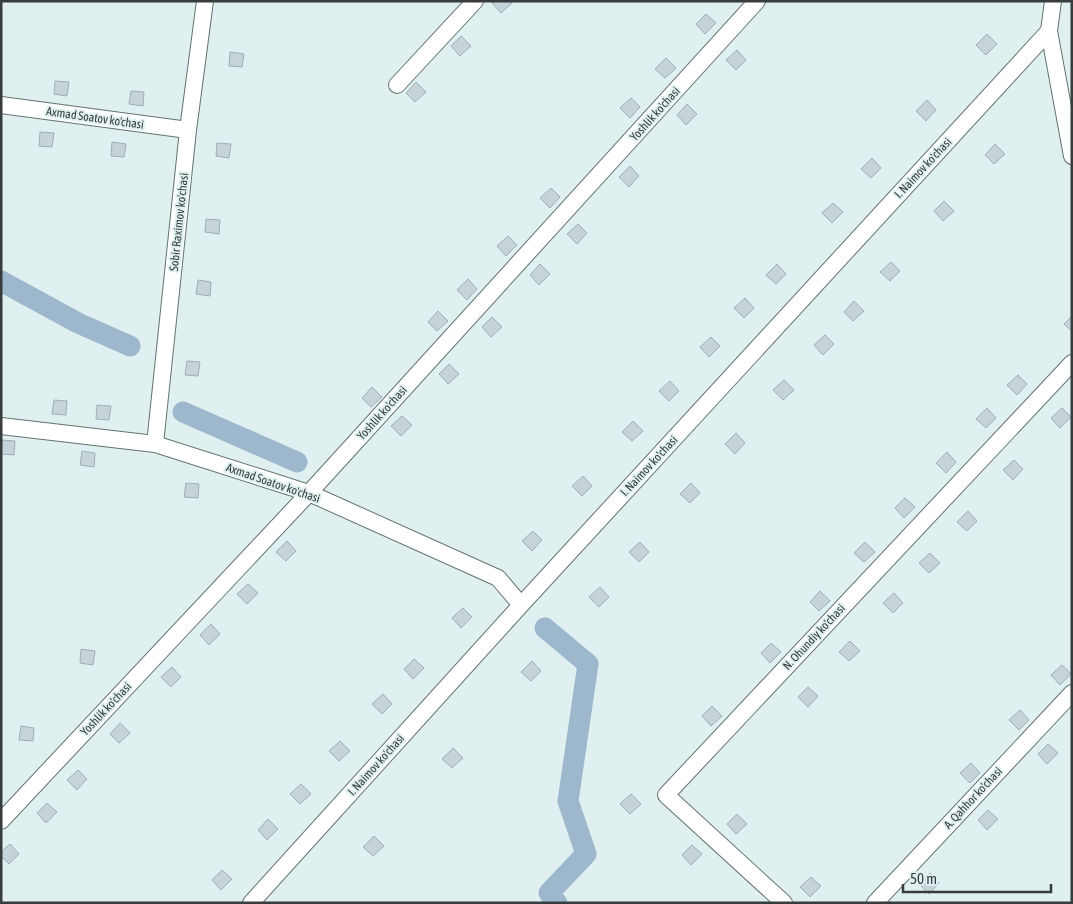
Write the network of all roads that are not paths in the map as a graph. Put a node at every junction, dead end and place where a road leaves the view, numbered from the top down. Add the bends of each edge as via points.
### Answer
1 (205, 1) edge
2 (475, 1) edge
3 (758, 1) edge
4 (1053, 1) edge
5 (1049, 31) junction
6 (397, 85) dead end
7 (1, 105) edge
8 (188, 130) junction
9 (1072, 156) edge
10 (1072, 364) edge
11 (1, 426) edge
12 (155, 444) junction
13 (308, 493) junction
14 (521, 605) junction
15 (1072, 693) edge
16 (1, 821) edge
17 (251, 903) edge
18 (784, 903) edge
19 (875, 903) edge

1 - 8 street, Sobir Raximov ko'chasi
2 - 6 street
3 - 13 street, Yoshlik ko'chasi
4 - 5 street
5 - 9 street
5 - 14 street, I. Naimov ko'chasi
7 - 8 street, Axmad Soatov ko'chasi
8 - 12 street, Sobir Raximov ko'chasi
10 - 18 street, N. Ohundiy ko'chasi via 666,795
11 - 12 street, Axmad Soatov ko'chasi
12 - 13 street, Axmad Soatov ko'chasi
13 - 14 street, Axmad Soatov ko'chasi via 498,578
13 - 16 street, Yoshlik ko'chasi
14 - 17 street, I. Naimov ko'chasi
15 - 19 street, A. Qahhor ko'chasi

